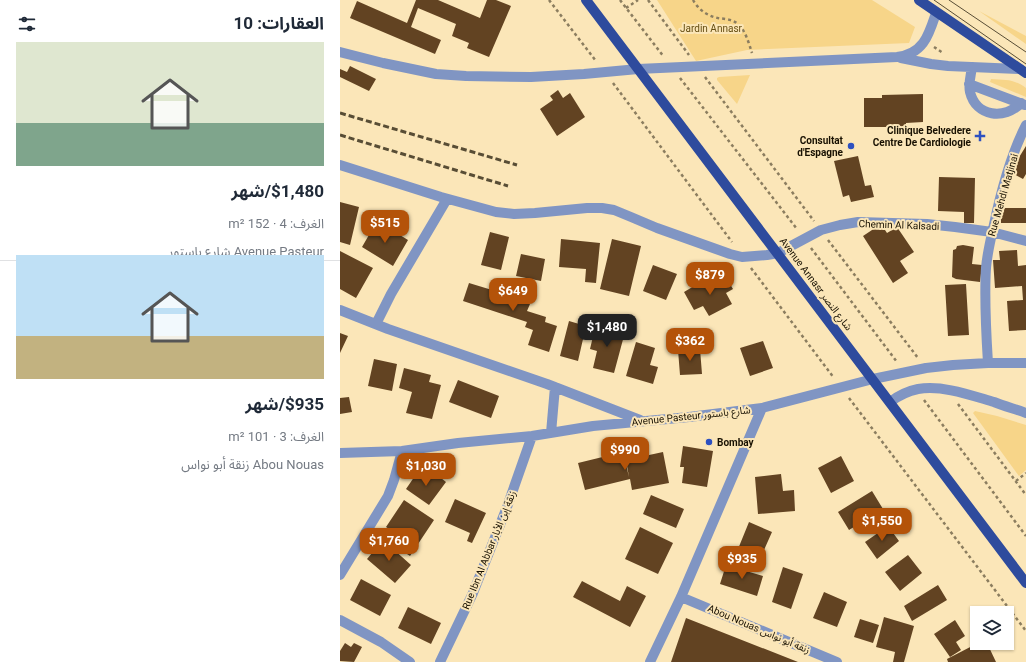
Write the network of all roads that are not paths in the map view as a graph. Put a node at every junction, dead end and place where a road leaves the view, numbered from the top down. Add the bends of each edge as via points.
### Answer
1 (586, 0) edge
2 (919, 0) edge
3 (936, 13) junction
4 (340, 52) edge
5 (898, 57) junction
6 (972, 67) junction
7 (638, 69) junction
8 (1023, 71) edge
9 (969, 84) junction
10 (1024, 104) edge
11 (1026, 125) edge
12 (340, 165) edge
13 (447, 199) junction
14 (992, 232) junction
15 (1026, 241) edge
16 (778, 253) junction
17 (340, 310) edge
18 (376, 324) junction
19 (988, 363) junction
20 (1026, 363) edge
21 (873, 379) junction
22 (555, 387) junction
23 (890, 402) junction
24 (762, 408) junction
25 (1026, 413) edge
26 (643, 421) junction
27 (551, 433) junction
28 (532, 436) junction
29 (402, 450) junction
30 (340, 453) edge
31 (340, 575) edge
32 (1026, 583) edge
33 (681, 597) junction
34 (340, 620) edge
35 (410, 662) edge
36 (440, 662) edge
37 (650, 662) edge
38 (837, 662) edge

1 - 7 main road, Avenue Annasr شارع النصر
2 - 3 main road
3 - 5 street via 928,36 921,46 910,54
3 - 8 main road
4 - 7 street via 436,74 466,76 531,77
5 - 6 street via 931,64
5 - 7 street
6 - 8 street
6 - 9 street
7 - 16 main road, Avenue Annasr شارع النصر
9 - 10 street
9 - 10 street via 975,103 985,111 1004,114
11 - 14 street, Rue Mehdi Matjinai via 1005,180
12 - 13 street
13 - 16 street via 514,214 602,208 614,210 730,254 742,257
13 - 18 street
14 - 15 street, Chemin Al Kalsadi
14 - 16 street, Chemin Al Kalsadi via 927,224 858,222 821,230
14 - 19 street, Rue Mehdi Matjinai via 986,266
16 - 21 main road, Avenue Annasr شارع النصر
17 - 18 street
18 - 22 street
19 - 20 street, Avenue Pasteur شارع باستور
19 - 21 street, Avenue Pasteur شارع باستور via 926,368
21 - 23 main road, Avenue Annasr شارع النصر
21 - 24 street, Avenue Pasteur شارع باستور
22 - 26 street
22 - 27 street
23 - 25 street via 916,389 947,389
23 - 32 main road, Avenue Annasr شارع النصر
24 - 26 street, Avenue Pasteur شارع باستور
24 - 33 street
26 - 27 street, Avenue Pasteur شارع باستور
27 - 28 street, Avenue Pasteur شارع باستور
28 - 29 street, Avenue Pasteur شارع باستور
28 - 36 street, Rue Ibn Al Abbar زنقة إبن الأبار via 473,593
29 - 30 street, Avenue Pasteur شارع باستور
29 - 31 street via 388,496
33 - 37 street
33 - 38 street, Abou Nouas زنقة أبو نواس
34 - 35 street via 381,642

